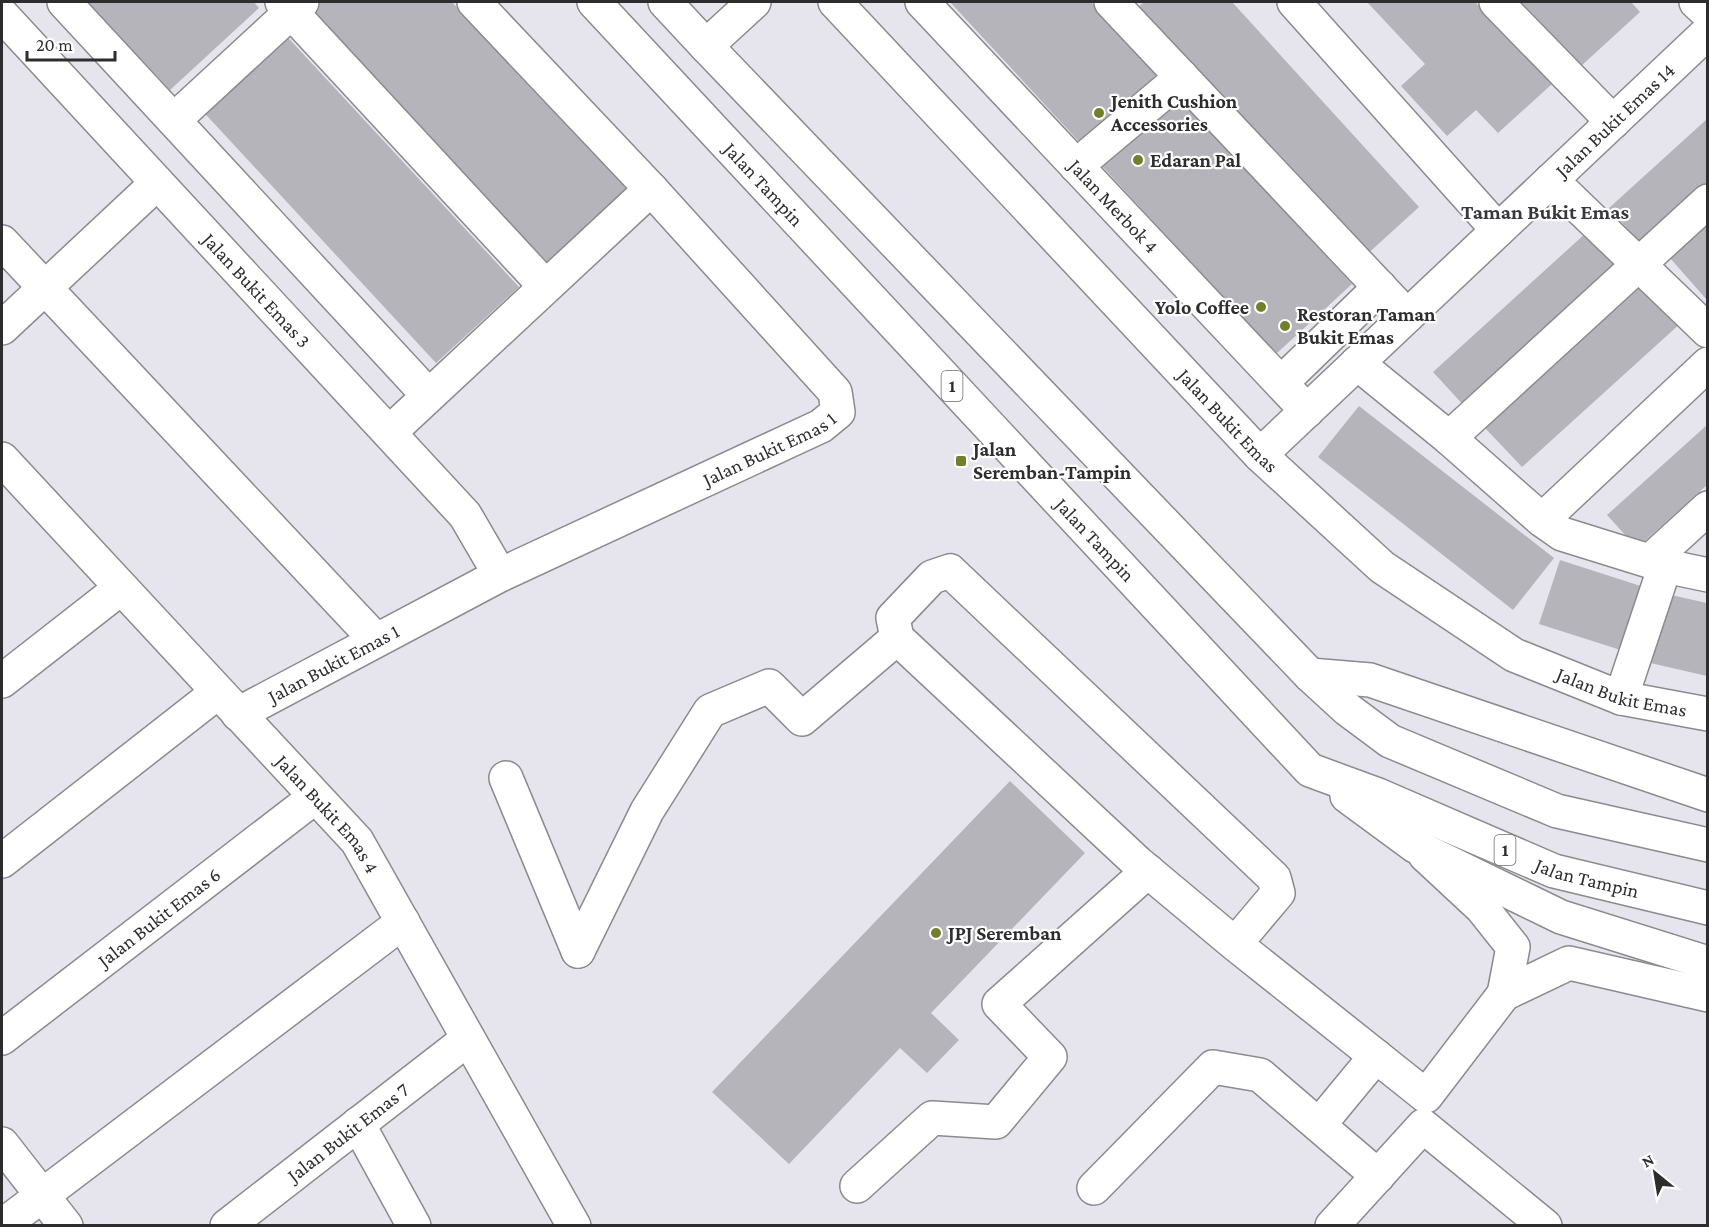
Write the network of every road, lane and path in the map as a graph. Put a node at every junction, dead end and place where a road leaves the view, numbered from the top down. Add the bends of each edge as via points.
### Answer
1 (64, 2) edge
2 (474, 2) edge
3 (594, 2) edge
4 (665, 2) edge
5 (754, 2) edge
6 (838, 2) edge
7 (922, 2) edge
8 (1111, 2) edge
9 (1294, 2) edge
10 (1496, 2) edge
11 (1696, 2) edge
12 (292, 5) edge
13 (1707, 13) edge
14 (2, 15) edge
15 (1707, 32) edge
16 (706, 46) junction
17 (1182, 77) junction
18 (174, 120) junction
19 (1613, 122) junction
20 (1076, 166) junction
21 (1551, 180) junction
22 (158, 183) junction
23 (651, 189) junction
24 (1707, 201) edge
25 (1498, 230) junction
26 (2, 242) edge
27 (1638, 265) junction
28 (545, 286) junction
29 (1380, 287) junction
30 (45, 288) junction
31 (1407, 316) junction
32 (2, 328) edge
33 (1707, 331) edge
34 (1358, 363) junction
35 (1707, 364) edge
36 (1281, 383) junction
37 (428, 395) junction
38 (1307, 411) junction
39 (390, 432) junction
40 (1449, 438) junction
41 (1260, 455) junction
42 (8, 480) edge
43 (1707, 508) edge
44 (1542, 520) junction
45 (1658, 563) junction
46 (500, 575) junction
47 (1707, 575) edge
48 (121, 588) junction
49 (897, 638) junction
50 (376, 640) junction
51 (1310, 675) junction
52 (2, 681) edge
53 (1621, 698) junction
54 (228, 703) junction
55 (1707, 714) edge
56 (1310, 770) junction
57 (506, 778) dead end
58 (1707, 795) edge
59 (315, 797) junction
60 (1707, 845) edge
61 (1415, 846) junction
62 (2, 861) edge
63 (1148, 871) junction
64 (1707, 908) edge
65 (403, 922) junction
66 (1235, 944) junction
67 (1707, 963) edge
68 (1504, 994) junction
69 (1707, 995) edge
70 (2, 1038) edge
71 (468, 1039) junction
72 (1376, 1056) junction
73 (1425, 1111) junction
74 (358, 1124) junction
75 (1319, 1125) junction
76 (2, 1143) edge
77 (1378, 1176) junction
78 (857, 1186) dead end
79 (1094, 1188) dead end
80 (42, 1195) junction
81 (238, 1222) edge
82 (2, 1226) edge
83 (66, 1226) edge
84 (414, 1226) edge
85 (574, 1226) edge
86 (1332, 1226) edge
87 (1545, 1226) edge

1 - 18 main road
2 - 23 main road, Jalan Bukit Emas 1
3 - 56 main road, Jalan Tampin / 1
4 - 16 main road
5 - 16 main road
6 - 41 main road, Jalan Bukit Emas
7 - 20 main road, Jalan Merbok 4
8 - 17 main road
9 - 25 main road
10 - 19 main road
11 - 13 main road
12 - 18 main road
12 - 28 main road
14 - 22 main road, Jalan Bukit Emas 3
15 - 19 main road, Jalan Bukit Emas 14
16 - 51 main road
17 - 20 main road
17 - 29 main road
18 - 37 main road
19 - 21 main road, Jalan Bukit Emas 14
20 - 36 main road, Jalan Merbok 4
21 - 25 main road, Jalan Bukit Emas 14
21 - 27 main road
22 - 30 main road
22 - 39 main road, Jalan Bukit Emas 3
23 - 28 main road
23 - 46 main road, Jalan Bukit Emas 1 via 835,392 838,412 821,426
24 - 27 main road
25 - 31 main road, Jalan Bukit Emas 14
26 - 30 main road
27 - 33 main road
27 - 40 main road
28 - 37 main road
29 - 31 main road
29 - 36 main road
30 - 32 main road
30 - 50 main road
31 - 34 main road, Jalan Bukit Emas 14
34 - 38 main road, Jalan Bukit Emas 14
34 - 40 main road
35 - 44 main road
36 - 38 main road, Jalan Merbok 4
37 - 39 main road
38 - 41 main road, Jalan Bukit Emas 14
39 - 46 main road, Jalan Bukit Emas 3 via 465,515
40 - 44 main road
41 - 53 main road, Jalan Bukit Emas via 1382,567 1514,655
42 - 48 main road, Jalan Bukit Emas 4
43 - 45 main road
44 - 45 main road via 1562,534
45 - 47 main road
45 - 53 main road
46 - 50 main road, Jalan Bukit Emas 1
48 - 52 main road
48 - 54 main road, Jalan Bukit Emas 4
49 - 57 main road via 802,719 768,686 710,711 647,811 578,951
49 - 63 main road
49 - 66 main road via 893,618 932,577 950,571 1274,878 1278,893
50 - 54 main road, Jalan Bukit Emas 1
51 - 58 main road via 1370,680
51 - 60 main road via 1390,741 1557,811
53 - 55 main road, Jalan Bukit Emas
54 - 59 main road, Jalan Bukit Emas 4
54 - 62 main road, Jalan Bukit Emas 1
56 - 61 main road
56 - 64 main road, Jalan Tampin / 1 via 1554,871
59 - 65 main road, Jalan Bukit Emas 4 via 357,841
59 - 70 main road, Jalan Bukit Emas 6
61 - 67 main road via 1561,917
61 - 68 main road via 1482,908 1513,947
63 - 66 main road
63 - 78 main road via 999,1004 1050,1057 996,1122 932,1118
65 - 71 main road, Jalan Bukit Emas 4
65 - 80 main road
66 - 72 main road
68 - 69 main road via 1569,963
68 - 73 main road
71 - 74 main road, Jalan Bukit Emas 7
71 - 85 main road, Jalan Bukit Emas 4
72 - 73 main road
72 - 75 main road
73 - 77 main road
73 - 87 main road
74 - 81 main road, Jalan Bukit Emas 7
74 - 84 main road
75 - 77 main road
75 - 79 main road via 1260,1075 1213,1067
76 - 80 main road
77 - 86 main road
80 - 82 main road
80 - 83 main road

